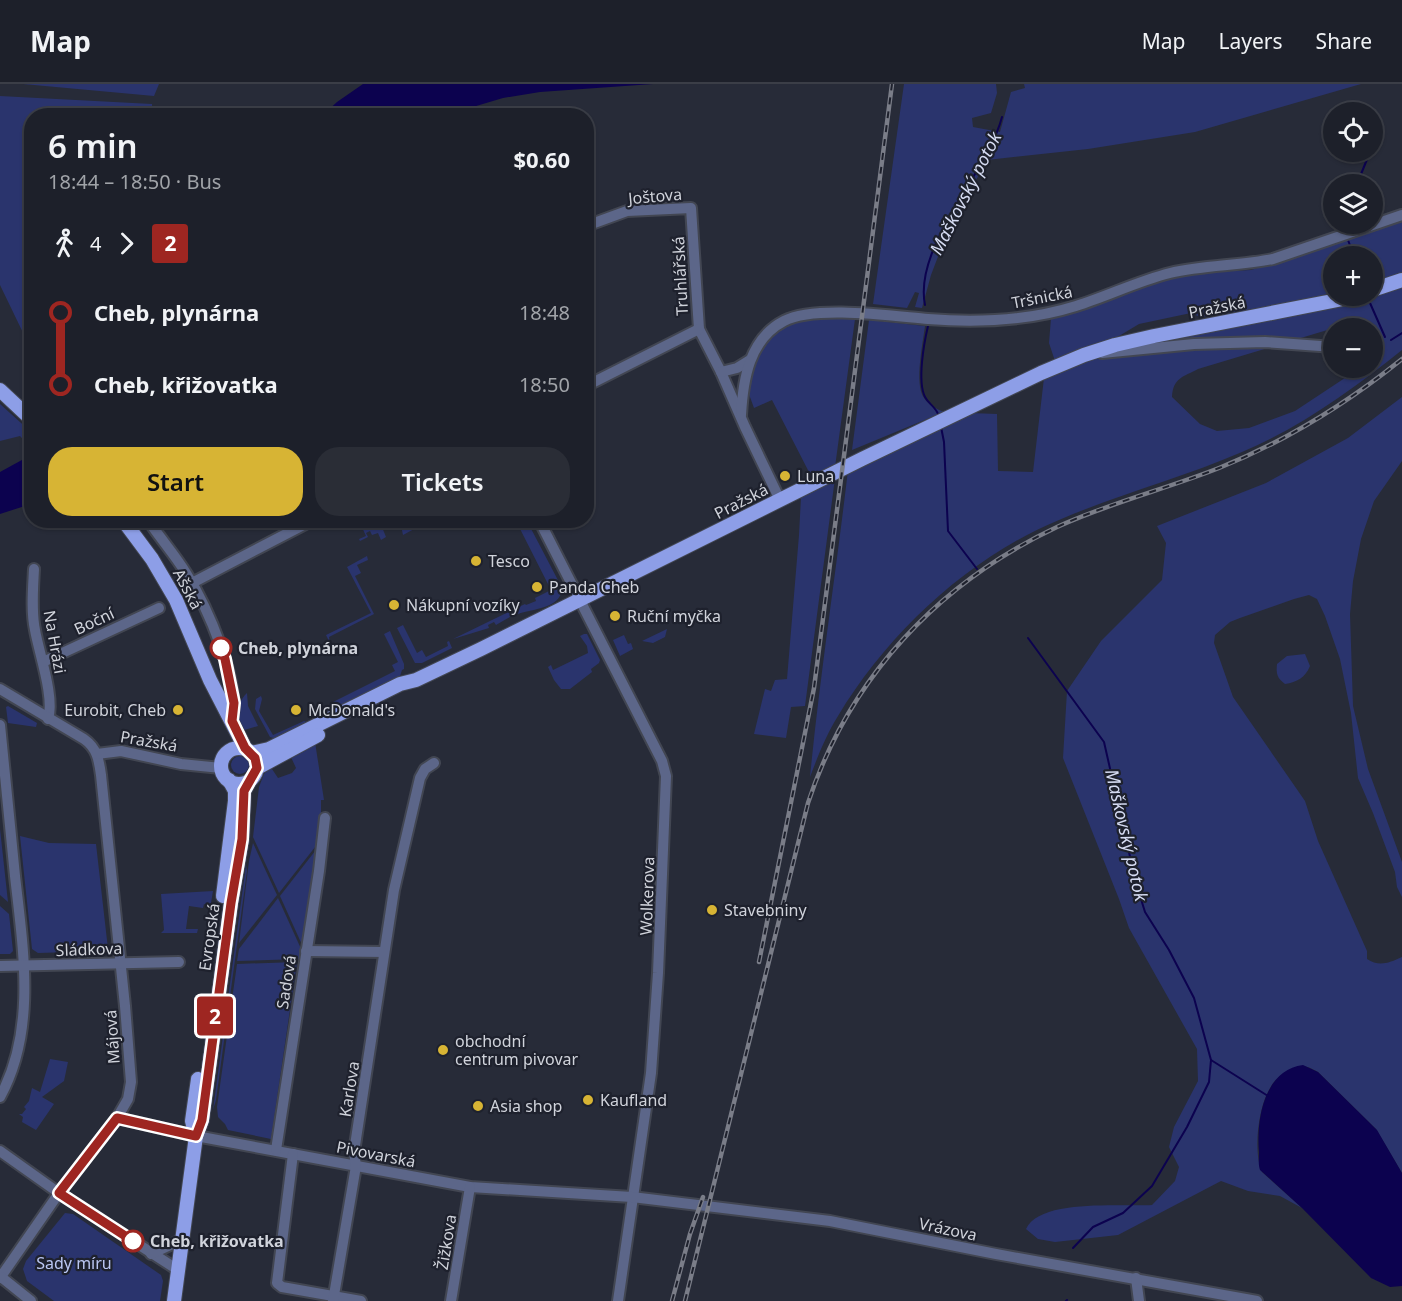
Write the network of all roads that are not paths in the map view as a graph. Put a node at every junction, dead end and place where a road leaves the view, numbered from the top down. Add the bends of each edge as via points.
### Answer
1 (691, 207) joint
2 (1402, 215) edge
3 (594, 223) edge
4 (1402, 280) edge
5 (1383, 286) edge
6 (1323, 303) edge
7 (699, 330) junction
8 (1323, 346) edge
9 (1083, 356) junction
10 (750, 360) junction
11 (721, 372) junction
12 (594, 382) edge
13 (2, 393) edge
14 (24, 413) edge
15 (741, 415) junction
16 (780, 500) junction
17 (129, 528) edge
18 (154, 528) edge
19 (298, 528) edge
20 (543, 528) edge
21 (34, 569) dead end
22 (192, 583) junction
23 (580, 600) junction
24 (159, 608) dead end
25 (43, 662) junction
26 (210, 680) junction
27 (416, 680) junction
28 (0, 689) edge
29 (48, 719) junction
30 (232, 721) junction
31 (0, 725) edge
32 (229, 751) junction
33 (248, 751) junction
34 (97, 754) junction
35 (434, 763) dead end
36 (221, 768) junction
37 (253, 774) junction
38 (229, 780) junction
39 (325, 818) dead end
40 (306, 951) junction
41 (384, 952) junction
42 (179, 962) dead end
43 (120, 963) junction
44 (24, 965) junction
45 (0, 966) edge
46 (0, 1097) edge
47 (117, 1118) junction
48 (196, 1136) junction
49 (0, 1150) edge
50 (276, 1150) junction
51 (293, 1154) junction
52 (356, 1166) junction
53 (470, 1187) junction
54 (59, 1193) junction
55 (632, 1197) junction
56 (183, 1239) junction
57 (151, 1254) junction
58 (178, 1270) junction
59 (0, 1278) edge
60 (1136, 1278) junction
61 (333, 1298) edge
62 (32, 1301) edge
63 (174, 1301) edge
64 (361, 1301) edge
65 (451, 1301) edge
66 (618, 1301) edge
67 (1139, 1301) edge
68 (1257, 1301) edge

1 - 3 street, Joštova via 627,212
1 - 7 street, Truhlářská
2 - 10 street, Tršnická via 1273,259 1172,273 1075,306 1029,316 955,321 829,312 802,314 769,332
4 - 5 main road
6 - 9 main road, Pražská via 1154,336
7 - 11 street, Truhlářská
7 - 12 street
8 - 9 street, Pražská via 1265,342 1194,344
9 - 16 main road, Pražská
10 - 11 street via 729,372
10 - 15 street, Tršnická
11 - 15 street, Truhlářská
13 - 14 main road
15 - 16 street, Truhlářská
16 - 23 main road, Pražská
17 - 26 main road, Ašská via 176,600
18 - 22 street
19 - 22 street
20 - 23 street, Wolkerova
21 - 25 street, Na Hrázi via 34,629
22 - 30 street via 225,659 234,703
23 - 27 main road, Pražská
23 - 55 street, Wolkerova via 666,776 651,1073
24 - 25 street, Boční
25 - 29 street, Na Hrázi
26 - 30 main road, Ašská
26 - 32 main road, Ašská via 230,736
27 - 33 main road, Pražská via 400,684 269,749
27 - 37 main road, Pražská
28 - 29 street, Pražská
29 - 34 street, Pražská via 88,741
30 - 33 main road, Ašská
31 - 44 street
32 - 33 main road
32 - 36 main road
33 - 37 main road via 255,758
34 - 36 street, Pražská via 121,751
34 - 43 street, Májová
35 - 41 street, Karlova via 425,769 415,793
36 - 38 main road
37 - 38 main road via 240,783
37 - 48 main road, Evropská via 244,791 240,851 202,1120
38 - 48 main road, Evropská via 235,801 192,1121
39 - 40 street, Sadová
40 - 41 street
40 - 50 street, Sadová
41 - 52 street, Karlova via 354,1152
42 - 43 street, Sládkova
43 - 44 street, Sládkova
43 - 47 street, Májová via 131,1082 126,1104
44 - 45 street, Sládkova
44 - 46 street via 18,1058
47 - 48 street, Pivovarská
47 - 54 street, Májová
48 - 50 street, Pivovarská
48 - 56 main road, Evropská
49 - 54 street
50 - 51 street, Pivovarská
51 - 52 street, Pivovarská
51 - 61 street via 277,1283
52 - 53 street, Pivovarská
52 - 61 street, Karlova
53 - 55 street, Pivovarská
53 - 65 street, Žižkova
54 - 57 street
54 - 59 street, Májová
55 - 60 street, Vrázova via 830,1221
55 - 66 street, Wolkerova
56 - 57 street
56 - 58 main road, Evropská
57 - 58 street
58 - 63 main road, Evropská
59 - 62 street
60 - 67 street
60 - 68 street, Vrázova
61 - 64 street

